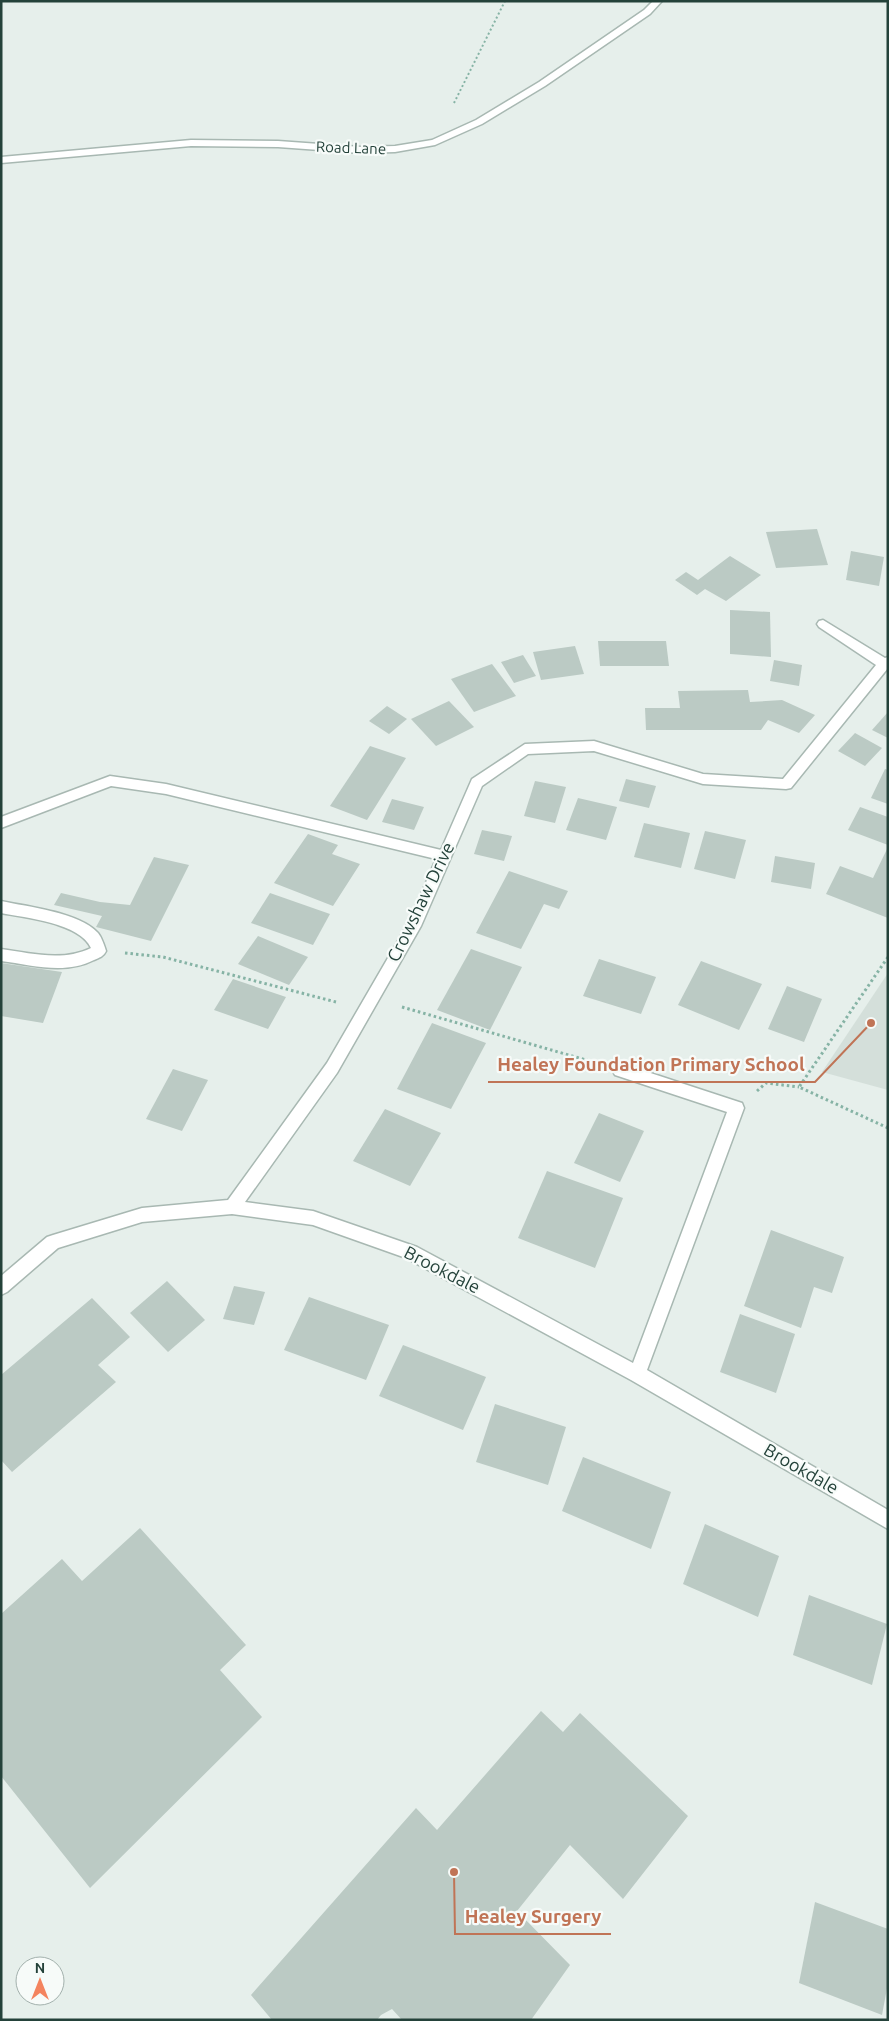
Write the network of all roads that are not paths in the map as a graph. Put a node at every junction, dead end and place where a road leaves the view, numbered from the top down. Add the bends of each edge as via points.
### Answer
1 (658, 1) edge
2 (1, 160) edge
3 (823, 624) dead end
4 (886, 663) edge
5 (1, 823) edge
6 (445, 856) junction
7 (1, 907) edge
8 (1, 955) edge
9 (620, 1070) road end
10 (232, 1207) junction
11 (1, 1287) edge
12 (637, 1374) junction
13 (888, 1520) edge

1 - 2 street, Road Lane via 640,18 542,84 479,122 435,142 395,149 361,150 278,144 191,144
3 - 4 street, Crowshaw Drive
4 - 6 street, Crowshaw Drive via 786,784 703,779 594,746 524,749 476,783
5 - 6 street via 110,782 166,789
6 - 10 street, Crowshaw Drive via 416,922 332,1068
7 - 8 street via 76,926 92,936 99,951 81,960 59,963
9 - 12 street via 736,1108
10 - 11 street via 142,1215 53,1242
10 - 12 street, Brookdale via 313,1218 411,1252
12 - 13 street, Brookdale

